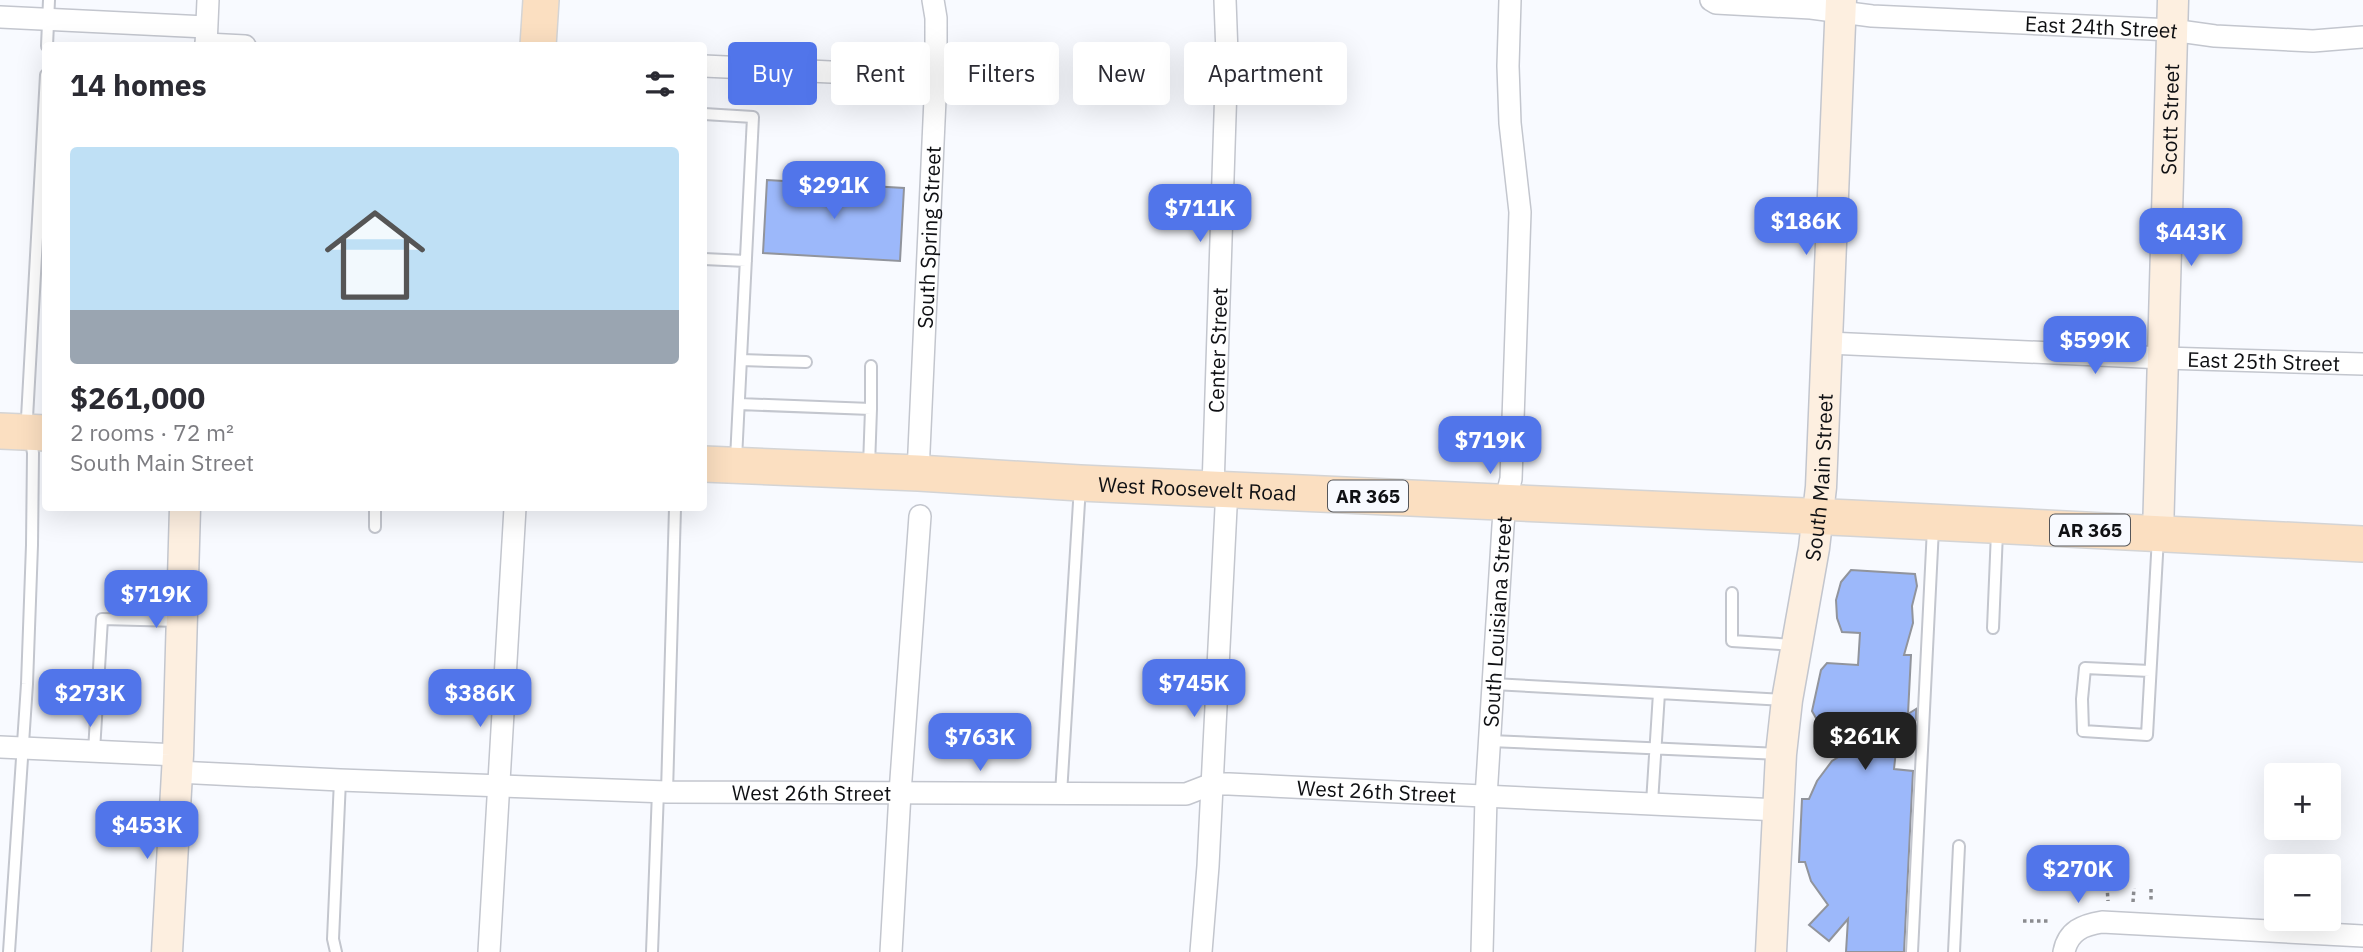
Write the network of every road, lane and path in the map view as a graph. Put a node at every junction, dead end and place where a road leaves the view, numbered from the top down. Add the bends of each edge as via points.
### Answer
1 (208, 0) edge
2 (541, 0) edge
3 (933, 0) edge
4 (1226, 0) edge
5 (1510, 0) edge
6 (1711, 0) edge
7 (2173, 0) edge
8 (1840, 7) edge
9 (49, 10) edge
10 (0, 17) edge
11 (2172, 30) junction
12 (2363, 37) edge
13 (206, 39) edge
14 (47, 42) edge
15 (538, 42) edge
16 (707, 66) edge
17 (936, 77) junction
18 (707, 114) edge
19 (42, 147) edge
20 (707, 259) edge
21 (746, 261) junction
22 (1828, 344) junction
23 (2164, 358) junction
24 (741, 360) junction
25 (806, 362) dead end
26 (2363, 364) edge
27 (872, 366) dead end
28 (739, 404) junction
29 (871, 409) junction
30 (26, 432) edge
31 (720, 464) edge
32 (869, 472) junction
33 (918, 473) junction
34 (1080, 483) junction
35 (1220, 488) junction
36 (1505, 502) junction
37 (185, 511) edge
38 (375, 511) edge
39 (515, 511) edge
40 (674, 511) edge
41 (920, 516) dead end
42 (1818, 517) junction
43 (1933, 522) junction
44 (1997, 525) junction
45 (375, 527) dead end
46 (2158, 534) junction
47 (2363, 544) edge
48 (1732, 593) dead end
49 (182, 621) junction
50 (1993, 628) dead end
51 (1797, 645) junction
52 (2150, 671) junction
53 (1493, 684) junction
54 (1659, 693) junction
55 (1787, 701) junction
56 (1489, 741) junction
57 (0, 747) edge
58 (23, 748) junction
59 (1654, 748) junction
60 (94, 751) junction
61 (1781, 754) junction
62 (177, 763) junction
63 (340, 780) junction
64 (498, 784) junction
65 (1212, 784) junction
66 (662, 792) junction
67 (900, 793) junction
68 (1061, 794) junction
69 (1486, 797) junction
70 (1652, 803) junction
71 (1779, 810) junction
72 (1959, 846) dead end
73 (2107, 886) dead end
74 (2134, 888) dead end
75 (2151, 889) dead end
76 (2108, 901) dead end
77 (2133, 902) dead end
78 (2151, 903) dead end
79 (2023, 920) dead end
80 (2050, 921) dead end
81 (2363, 936) edge
82 (9, 952) edge
83 (167, 952) edge
84 (336, 952) edge
85 (489, 952) edge
86 (652, 952) edge
87 (891, 952) edge
88 (1201, 952) edge
89 (1482, 952) edge
90 (1771, 952) edge
91 (1912, 952) edge
92 (1954, 952) edge
93 (2064, 952) edge

1 - 13 street
2 - 15 main road
3 - 17 street, South Spring Street
4 - 35 street, Center Street
5 - 36 street, South Louisiana Street via 1508,66 1520,252 1511,479
6 - 8 street, East 24th Street
7 - 11 street, Scott Street
8 - 11 street, East 24th Street
8 - 22 street, South Main Street
9 - 10 street
9 - 13 street
9 - 14 lane
11 - 12 street, East 24th Street via 2313,41
11 - 23 street, Scott Street
16 - 17 street
17 - 33 street, South Spring Street
18 - 21 lane via 753,117
19 - 30 lane
20 - 21 lane
21 - 24 lane
22 - 23 street, East 25th Street
22 - 42 street, South Main Street
23 - 26 street, East 25th Street
23 - 46 street, Scott Street
24 - 25 lane
24 - 28 lane
27 - 29 lane
28 - 29 lane
28 - 31 lane
29 - 32 lane
30 - 58 lane via 32,545
31 - 32 main road, West Roosevelt Road / AR 365
32 - 33 main road, West Roosevelt Road / AR 365
33 - 34 main road, West Roosevelt Road / AR 365
34 - 35 main road, West Roosevelt Road / AR 365
34 - 68 lane
35 - 36 main road, West Roosevelt Road / AR 365
35 - 65 street, Center Street
36 - 42 main road, West Roosevelt Road / AR 365
36 - 53 street, South Louisiana Street
37 - 49 street
38 - 45 lane
39 - 64 street
40 - 66 lane
41 - 67 street
42 - 43 main road, AR 365
42 - 51 street, South Main Street
43 - 44 main road, AR 365
43 - 91 lane
44 - 46 main road, AR 365
44 - 50 lane
46 - 47 main road, AR 365
46 - 52 lane
48 - 51 lane via 1732,641
49 - 60 lane via 102,619
49 - 62 street
51 - 55 street, South Main Street
52 - 52 lane via 2147,735 2083,731 2085,668
53 - 54 lane
53 - 56 street, South Louisiana Street
54 - 55 lane
54 - 59 lane
55 - 61 street, South Main Street
56 - 59 lane
56 - 69 street, South Louisiana Street
57 - 58 street, West 26th Street
58 - 60 street, West 26th Street
58 - 82 lane
59 - 61 lane
59 - 70 lane
60 - 62 street, West 26th Street
61 - 71 street, South Main Street
62 - 63 street, West 26th Street
62 - 83 street
63 - 64 street, West 26th Street
63 - 84 lane
64 - 66 street, West 26th Street
64 - 85 street
65 - 68 street, West 26th Street via 1186,794
65 - 69 street, West 26th Street
65 - 88 street, Center Street
66 - 67 street, West 26th Street
66 - 86 lane
67 - 68 street, West 26th Street
67 - 87 street
69 - 70 street, West 26th Street
69 - 89 street, South Louisiana Street
70 - 71 street, West 26th Street
71 - 90 street, South Main Street
72 - 92 lane
73 - 76 path
74 - 77 path
75 - 78 path
79 - 80 path
81 - 93 street via 2102,922 2074,932

